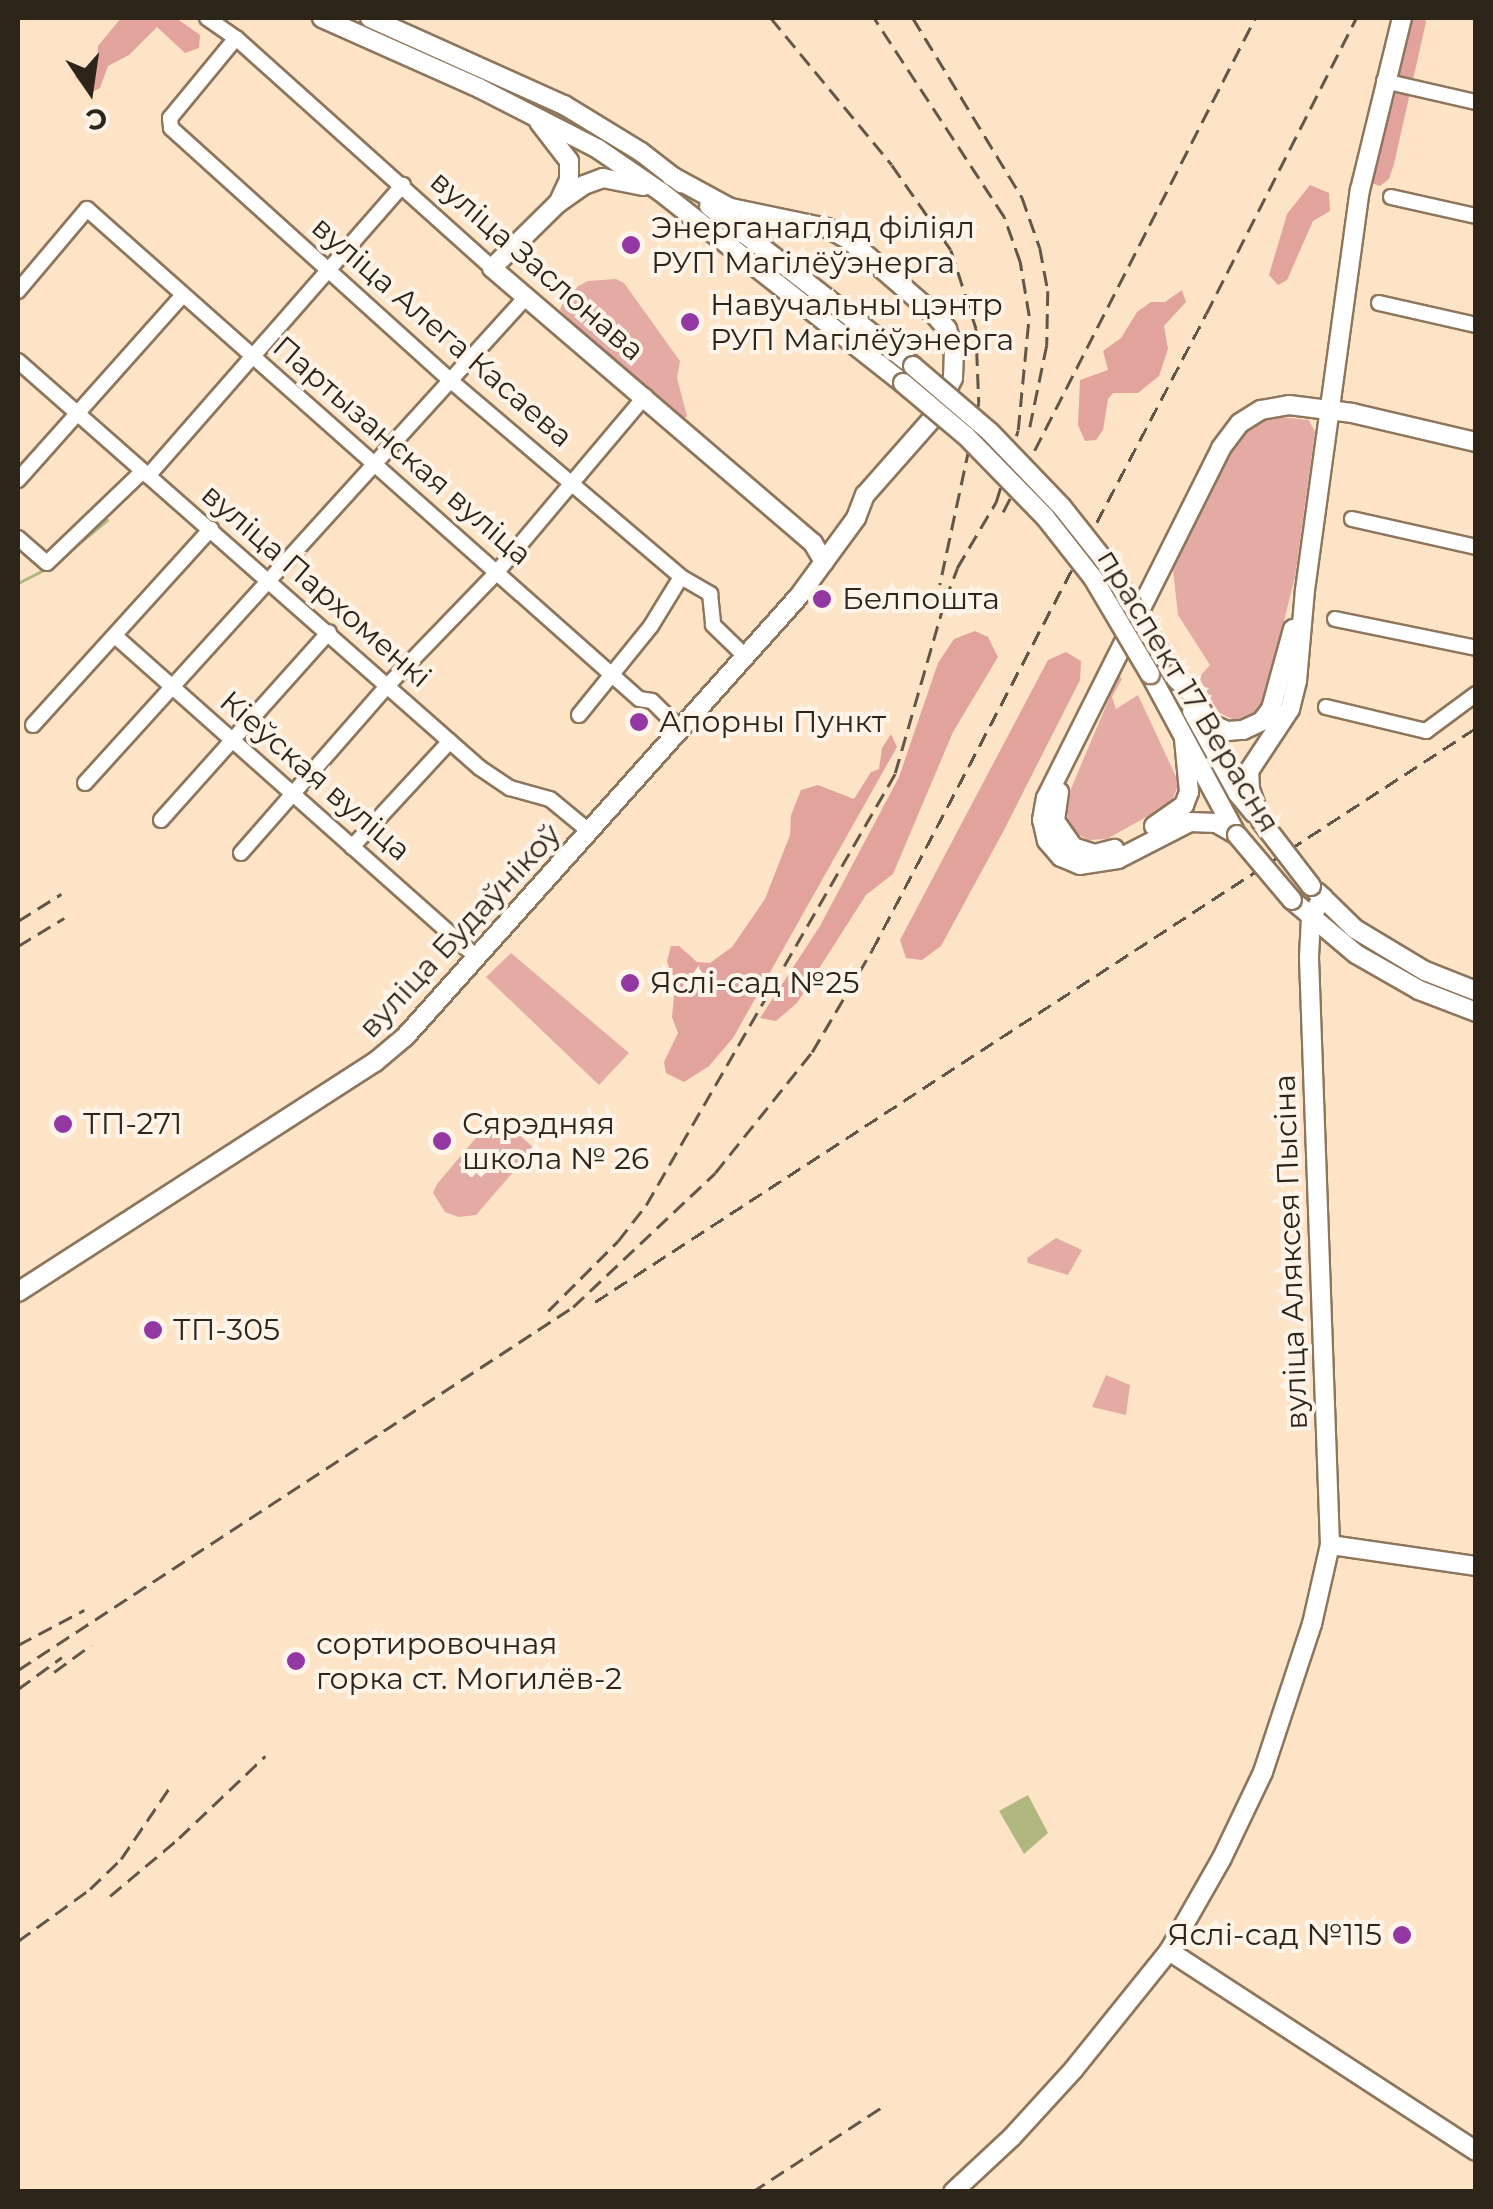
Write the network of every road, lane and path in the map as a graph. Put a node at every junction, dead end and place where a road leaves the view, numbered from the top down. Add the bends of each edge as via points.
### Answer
1 (207, 18) edge
2 (322, 18) edge
3 (370, 18) edge
4 (1402, 18) edge
5 (236, 38) junction
6 (1384, 81) junction
7 (1476, 102) edge
8 (533, 115) junction
9 (666, 184) junction
10 (403, 185) junction
11 (1391, 197) dead end
12 (557, 204) junction
13 (1476, 216) edge
14 (492, 268) junction
15 (330, 269) junction
16 (18, 291) edge
17 (182, 295) junction
18 (526, 297) junction
19 (1380, 304) dead end
20 (1476, 325) edge
21 (254, 358) junction
22 (18, 361) edge
23 (908, 374) junction
24 (451, 381) junction
25 (645, 396) junction
26 (1330, 412) junction
27 (78, 417) junction
28 (1476, 442) edge
29 (378, 463) junction
30 (145, 474) junction
31 (18, 480) edge
32 (572, 483) junction
33 (1352, 519) dead end
34 (211, 529) junction
35 (18, 538) edge
36 (1476, 547) edge
37 (824, 562) junction
38 (497, 572) junction
39 (680, 577) junction
40 (270, 582) junction
41 (1304, 590) junction
42 (1334, 618) dead end
43 (329, 632) junction
44 (114, 636) junction
45 (1476, 648) edge
46 (746, 657) junction
47 (613, 676) junction
48 (1176, 679) junction
49 (388, 685) junction
50 (172, 687) junction
51 (1476, 694) edge
52 (1326, 707) dead end
53 (579, 715) dead end
54 (32, 725) dead end
55 (681, 730) junction
56 (1184, 739) junction
57 (232, 740) junction
58 (450, 741) junction
59 (1076, 744) junction
60 (85, 783) dead end
61 (290, 795) junction
62 (161, 820) dead end
63 (1260, 820) junction
64 (590, 832) junction
65 (1237, 836) junction
66 (352, 847) junction
67 (241, 853) dead end
68 (1317, 892) junction
69 (1311, 917) junction
70 (1340, 943) junction
71 (1310, 956) junction
72 (478, 958) junction
73 (1476, 991) edge
74 (1476, 1012) edge
75 (18, 1292) edge
76 (1330, 1546) junction
77 (1476, 1566) edge
78 (1169, 1950) junction
79 (1476, 2151) edge
80 (953, 2192) edge

1 - 5 street, вуліца Заслонава
2 - 8 main road, праспект 17 Верасня
3 - 9 main road, праспект 17 Верасня via 564,106
4 - 6 main road
5 - 10 street, вуліца Заслонава
5 - 15 street, вуліца Алега Касаева via 170,118 171,128
6 - 7 street
6 - 26 main road via 1360,190
8 - 9 main road, праспект 17 Верасня
8 - 12 main road via 569,160 570,180
9 - 12 main road via 603,178
9 - 23 main road, праспект 17 Верасня
9 - 37 main road, вуліца Будаўнікоў via 730,208 827,228 947,329 953,378 933,418 865,495
10 - 14 street, вуліца Заслонава
10 - 15 street
11 - 13 street
12 - 14 main road
14 - 18 main road, вуліца Заслонава
15 - 21 street
15 - 24 street, вуліца Алега Касаева
16 - 17 street, Партызанская вуліца via 86,209
17 - 21 street, Партызанская вуліца
17 - 27 street
18 - 24 street
18 - 25 main road, вуліца Заслонава
19 - 20 street
21 - 29 street, Партызанская вуліца
21 - 30 street
22 - 27 street, вуліца Пархоменкі
23 - 48 main road, праспект 17 Верасня, bridge via 990,432 1062,507 1107,564
23 - 56 main road, праспект 17 Верасня, bridge via 1046,517 1093,578
24 - 29 street
24 - 32 street, вуліца Алега Касаева
25 - 32 street
25 - 37 main road, вуліца Заслонава via 813,544
26 - 28 main road
26 - 41 main road
26 - 59 main road via 1289,405 1240,423 1221,448
27 - 30 street, вуліца Пархоменкі
27 - 31 street
29 - 38 street, Партызанская вуліца
29 - 40 street
30 - 34 street, вуліца Пархоменкі
30 - 35 street via 47,563
32 - 38 street
32 - 39 street, вуліца Алега Касаева
33 - 36 street
34 - 40 street, вуліца Пархоменкі
34 - 44 street
37 - 46 main road, вуліца Будаўнікоў
38 - 47 street, Партызанская вуліца
38 - 49 street
39 - 46 street, вуліца Алега Касаева via 710,594 713,625
39 - 47 street
40 - 43 street, вуліца Пархоменкі
40 - 50 street
41 - 48 main road via 1262,721 1243,730 1218,728
41 - 63 main road via 1290,709 1250,771
42 - 45 street
43 - 49 street, вуліца Пархоменкі
43 - 57 street
44 - 50 street, Кіеўская вуліца
44 - 54 street
46 - 55 main road, вуліца Будаўнікоў
47 - 53 street
47 - 55 street, Партызанская вуліца via 638,699 652,700
48 - 63 main road, праспект 17 Верасня via 1238,794
49 - 58 street, вуліца Пархоменкі
49 - 61 street
50 - 57 street, Кіеўская вуліца
50 - 60 street
51 - 52 street via 1426,731
55 - 64 main road, вуліца Будаўнікоў
56 - 59 main road via 1190,778 1184,805 1115,849 1095,854 1073,847 1055,821
56 - 65 main road, праспект 17 Верасня
57 - 61 street, Кіеўская вуліца
57 - 62 street
58 - 64 street, вуліца Пархоменкі via 493,778 550,799
58 - 66 street
59 - 65 main road via 1046,798 1042,820 1047,841 1061,857 1100,865 1190,822 1216,823
61 - 66 street, Кіеўская вуліца
61 - 67 street
63 - 68 main road, праспект 17 Верасня, bridge
64 - 72 main road, вуліца Будаўнікоў
65 - 69 main road, праспект 17 Верасня, bridge
66 - 72 street, Кіеўская вуліца
68 - 69 main road, вуліца Аляксея Пысіна
68 - 73 main road, праспект 17 Верасня via 1354,929 1425,971
69 - 70 main road, праспект 17 Верасня
69 - 71 main road, вуліца Аляксея Пысіна
70 - 71 main road via 1324,939
70 - 74 main road, праспект 17 Верасня via 1420,990
71 - 76 main road, вуліца Аляксея Пысіна
72 - 75 main road, вуліца Будаўнікоў via 375,1062
76 - 77 main road
76 - 78 main road, вуліца Аляксея Пысіна via 1263,1772
78 - 79 main road
78 - 80 main road, вуліца Аляксея Пысіна via 1074,2070

